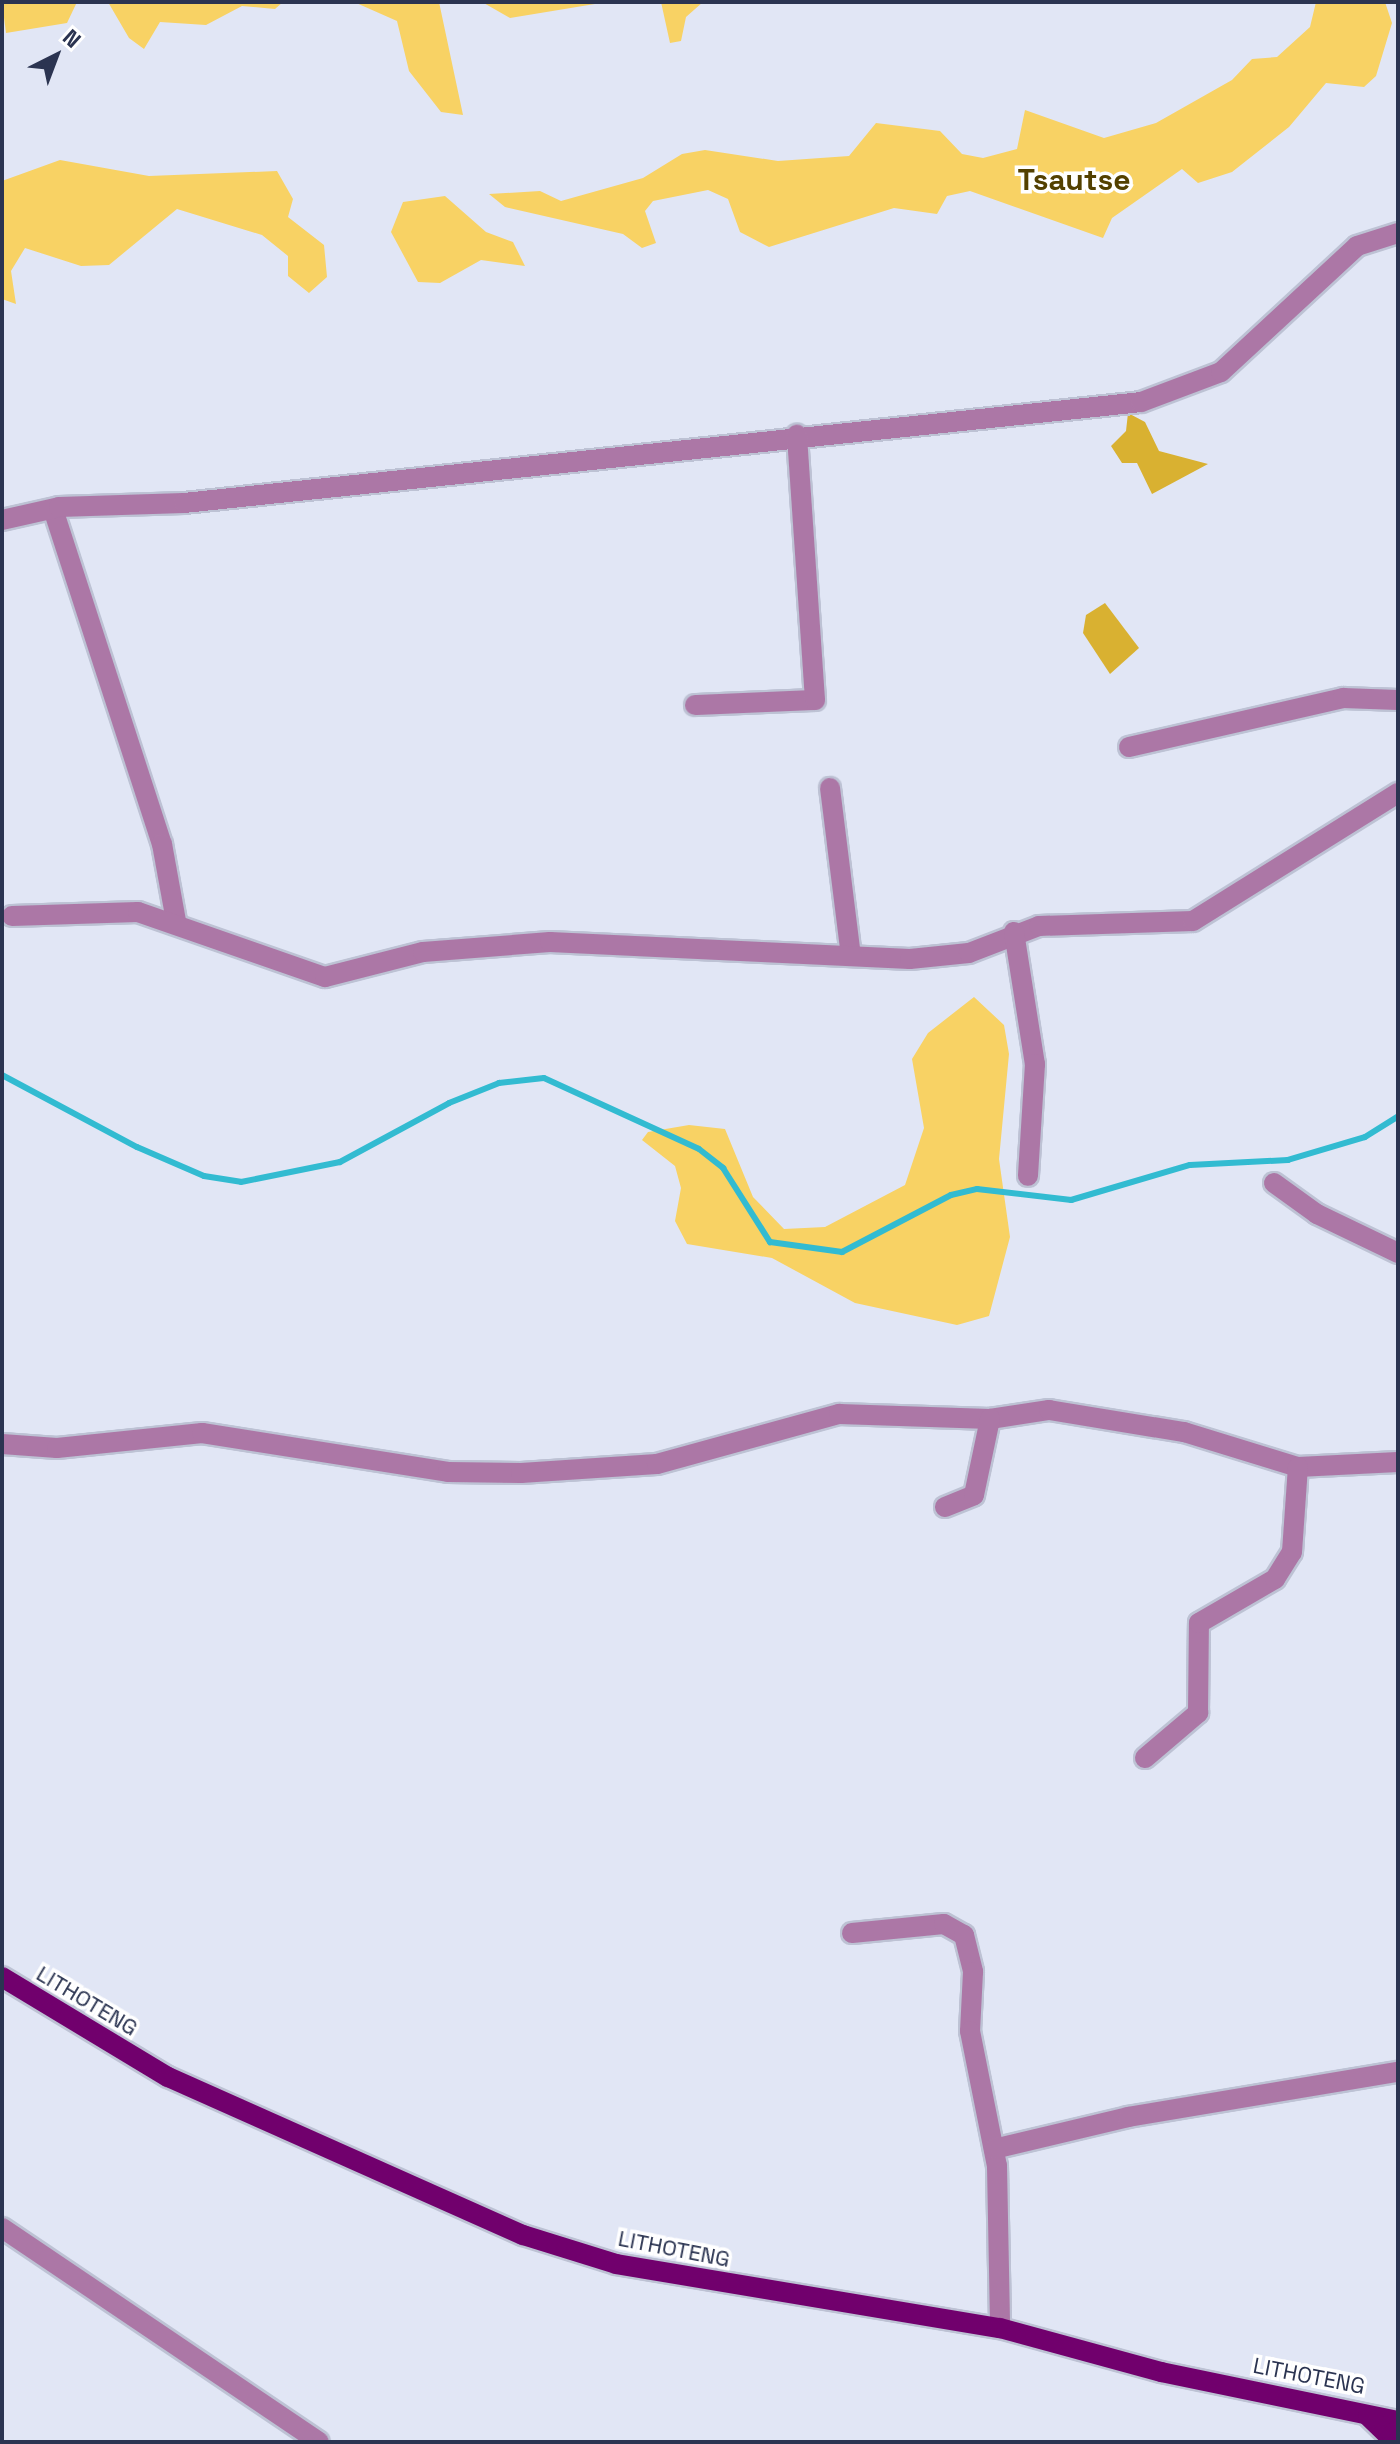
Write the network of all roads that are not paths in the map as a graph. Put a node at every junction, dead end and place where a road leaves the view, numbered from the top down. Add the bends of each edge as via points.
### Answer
1 (1398, 233) edge
2 (797, 435) junction
3 (53, 509) junction
4 (2, 520) edge
5 (1398, 700) edge
6 (695, 705) dead end
7 (1129, 747) dead end
8 (830, 788) dead end
9 (1398, 793) edge
10 (12, 916) dead end
11 (176, 921) junction
12 (1014, 932) junction
13 (851, 956) junction
14 (1028, 1176) dead end
15 (1274, 1183) dead end
16 (1398, 1253) edge
17 (990, 1419) junction
18 (2, 1444) edge
19 (1398, 1462) edge
20 (1298, 1467) junction
21 (945, 1507) dead end
22 (1145, 1758) dead end
23 (852, 1933) dead end
24 (2, 1977) edge
25 (1398, 2072) edge
26 (994, 2149) junction
27 (2, 2228) edge
28 (1000, 2328) junction
29 (1362, 2411) junction
30 (1395, 2418) edge
31 (319, 2442) edge
32 (1395, 2442) edge

1 - 2 street via 1357,246 1221,372 1141,402
2 - 3 street via 184,503
2 - 6 street via 815,700
3 - 4 street
3 - 11 street via 162,844
5 - 7 street via 1343,698
8 - 13 street
9 - 12 street via 1193,921 1162,926 1129,919
10 - 11 street via 138,912
11 - 13 street via 325,977 477,944
12 - 13 street via 969,953
12 - 14 street via 1035,1064
15 - 16 street via 1317,1214
17 - 18 street via 839,1414 657,1464 521,1473 448,1472 202,1433 68,1448
17 - 20 street via 1049,1410 1138,1423
17 - 21 street via 974,1495
19 - 20 street
20 - 22 street via 1292,1552 1275,1579 1199,1623 1198,1713
23 - 26 street via 944,1924 964,1935 973,1972 970,2031
24 - 28 main road, LITHOTENG via 168,2077 523,2235 616,2264
25 - 26 street via 1128,2117
26 - 28 street
27 - 31 street
28 - 29 main road, LITHOTENG via 1161,2372
29 - 30 main road, LITHOTENG
29 - 32 main road

